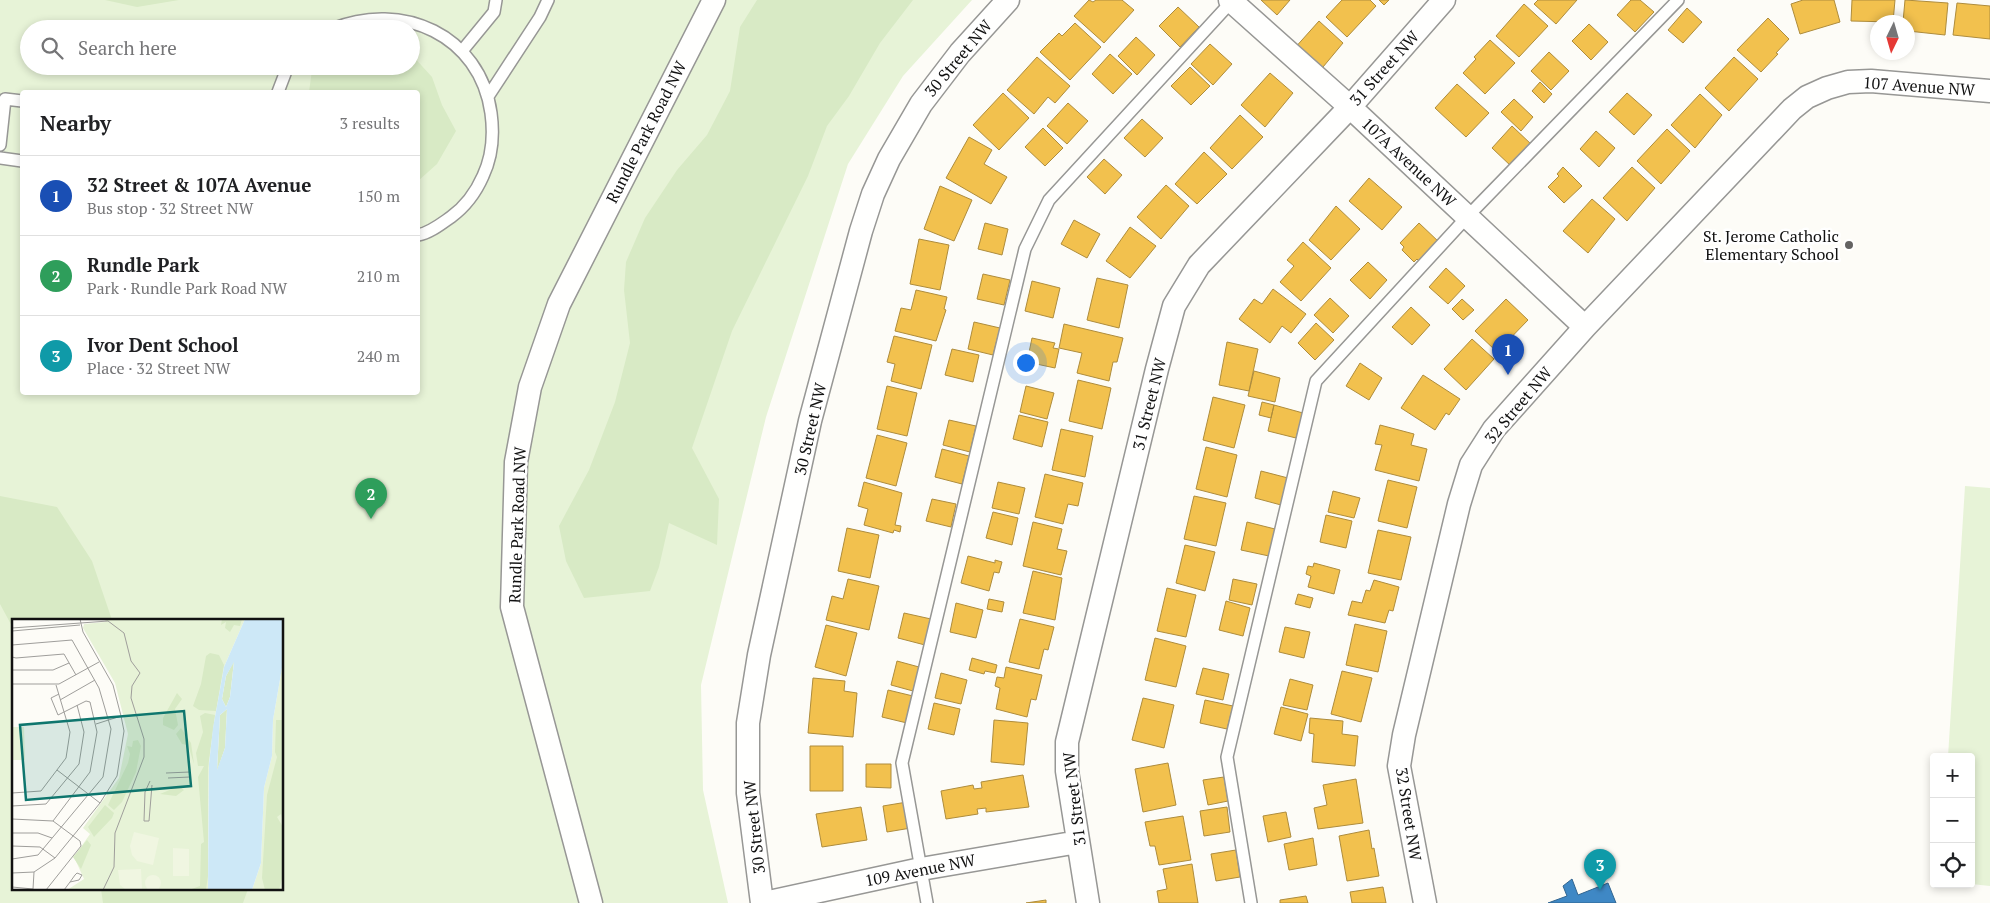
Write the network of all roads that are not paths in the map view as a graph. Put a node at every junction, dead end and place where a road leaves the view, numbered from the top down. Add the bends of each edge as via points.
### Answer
1 (496, 0) edge
2 (548, 0) edge
3 (714, 0) edge
4 (1008, 0) edge
5 (1232, 0) edge
6 (1444, 0) edge
7 (1678, 0) edge
8 (361, 20) edge
9 (399, 20) edge
10 (420, 24) edge
11 (462, 51) junction
12 (286, 75) edge
13 (1848, 82) joint
14 (279, 90) edge
15 (1990, 90) edge
16 (489, 95) junction
17 (20, 100) edge
18 (1350, 107) junction
19 (0, 145) edge
20 (0, 158) edge
21 (20, 161) edge
22 (1467, 217) junction
23 (420, 234) edge
24 (1585, 327) junction
25 (1078, 842) junction
26 (921, 868) junction
27 (591, 903) edge
28 (763, 903) edge
29 (928, 903) edge
30 (1088, 903) edge
31 (1251, 903) edge
32 (1425, 903) edge

1 - 11 lane via 494,12
2 - 16 lane
3 - 27 street, Rundle Park Road NW via 559,304 530,387 516,462 512,607
4 - 28 street, 30 Street NW via 939,78 904,131 874,194 810,421 759,655 748,723 748,793
5 - 18 street, 107A Avenue NW
5 - 26 lane via 1049,200 1025,249 902,763
6 - 18 street, 31 Street NW
7 - 22 lane
8 - 9 lane
10 - 11 lane via 440,33
11 - 16 lane via 474,65
12 - 14 lane
13 - 15 street, 107 Avenue NW
13 - 24 street, 32 Street NW via 1807,97 1792,108
16 - 23 lane via 494,134 489,164 477,189 457,212
17 - 19 lane via 6,99
18 - 22 street, 107A Avenue NW
18 - 25 street, 31 Street NW via 1199,265 1174,306 1067,742 1067,771
20 - 21 lane
22 - 24 street, 107A Avenue NW
22 - 31 lane via 1316,380 1227,757
24 - 32 street, 32 Street NW via 1494,429 1471,465 1459,504 1399,766
25 - 26 street, 109 Avenue NW
25 - 30 street, 31 Street NW
26 - 28 street, 109 Avenue NW
26 - 29 lane

